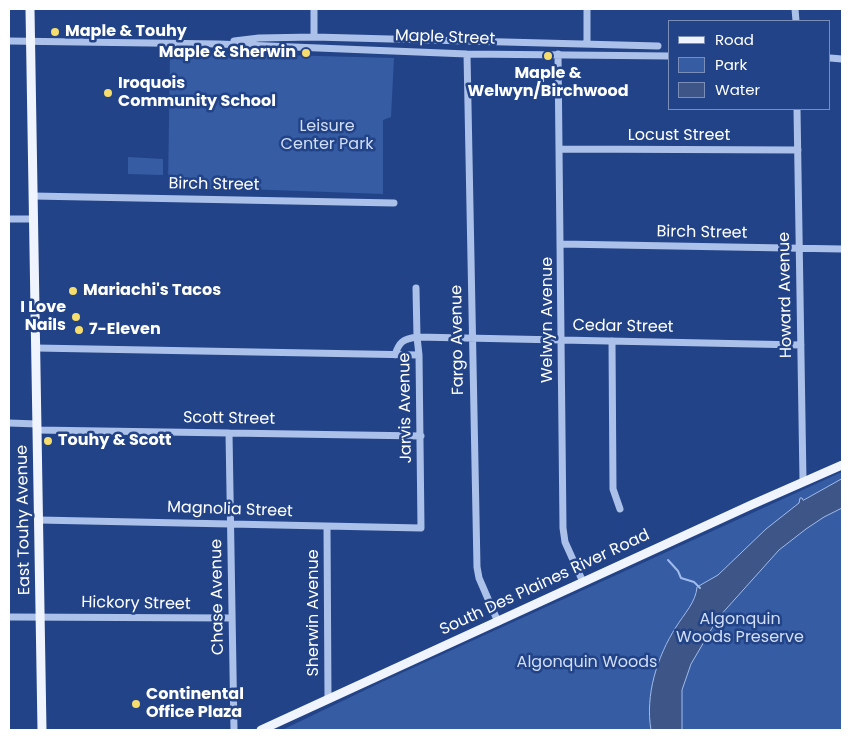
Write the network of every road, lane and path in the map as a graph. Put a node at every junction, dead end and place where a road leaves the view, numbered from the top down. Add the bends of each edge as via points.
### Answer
1 (30, 9) edge
2 (314, 9) edge
3 (587, 9) edge
4 (314, 38) junction
5 (9, 41) edge
6 (31, 41) junction
7 (219, 44) junction
8 (588, 44) junction
9 (658, 46) dead end
10 (467, 54) junction
11 (558, 54) junction
12 (668, 56) edge
13 (797, 110) edge
14 (559, 148) junction
15 (798, 150) junction
16 (33, 196) junction
17 (394, 203) dead end
18 (9, 219) edge
19 (34, 219) junction
20 (561, 244) junction
21 (799, 248) junction
22 (842, 249) edge
23 (416, 288) dead end
24 (417, 337) junction
25 (472, 338) junction
26 (561, 340) junction
27 (612, 340) junction
28 (801, 344) junction
29 (36, 348) junction
30 (395, 355) junction
31 (419, 355) junction
32 (9, 423) edge
33 (37, 427) junction
34 (229, 433) junction
35 (421, 436) junction
36 (842, 465) edge
37 (803, 481) junction
38 (620, 509) dead end
39 (39, 520) junction
40 (230, 524) junction
41 (328, 527) junction
42 (421, 528) joint
43 (583, 582) junction
44 (9, 617) edge
45 (40, 617) junction
46 (232, 618) junction
47 (498, 622) junction
48 (328, 699) junction
49 (42, 730) edge
50 (234, 730) edge
51 (260, 730) edge

1 - 6 main road, East Touhy Avenue
2 - 4 street
3 - 8 street
4 - 7 street, Maple Street via 259,38
4 - 8 street, Maple Street
5 - 6 street, Maple Street
6 - 7 street, Maple Street
6 - 16 main road, East Touhy Avenue
7 - 10 street, Maple Street
8 - 9 street, Maple Street
10 - 11 street, Maple Street
10 - 25 street, Fargo Avenue
11 - 12 street, Maple Street
11 - 14 street, Welwyn Avenue
13 - 15 street, Howard Avenue
14 - 15 street, Locust Street
14 - 20 street, Welwyn Avenue
15 - 21 street, Howard Avenue
16 - 17 street, Birch Street
16 - 19 main road, East Touhy Avenue
18 - 19 street
19 - 29 main road, East Touhy Avenue
20 - 21 street, Birch Street
20 - 26 street, Welwyn Avenue
21 - 22 street, Birch Street
21 - 28 street, Howard Avenue
23 - 24 street, Jarvis Avenue
24 - 25 street, Cedar Street
24 - 30 street via 405,338
24 - 31 street, Jarvis Avenue
25 - 26 street, Cedar Street
25 - 47 street, Fargo Avenue via 477,567
26 - 27 street, Cedar Street
26 - 43 street, Welwyn Avenue via 563,528 565,542
27 - 28 street, Cedar Street
27 - 38 street via 614,489
28 - 37 street, Howard Avenue
29 - 30 street
29 - 33 main road, East Touhy Avenue
30 - 31 street
31 - 35 street, Jarvis Avenue
32 - 33 street, Scott Street
33 - 34 street, Scott Street
33 - 39 main road, East Touhy Avenue
34 - 35 street, Scott Street
34 - 40 street, Chase Avenue
35 - 42 street, Jarvis Avenue
36 - 37 main road, South Des Plaines River Road
37 - 43 main road, South Des Plaines River Road
39 - 40 street, Magnolia Street
39 - 45 main road, East Touhy Avenue
40 - 41 street, Magnolia Street
40 - 46 street, Chase Avenue
41 - 42 street, Magnolia Street
41 - 48 street, Sherwin Avenue
43 - 47 main road, South Des Plaines River Road
44 - 45 street, Hickory Street
45 - 46 street, Hickory Street
45 - 49 main road, East Touhy Avenue
46 - 50 street, Chase Avenue
47 - 48 main road, South Des Plaines River Road
48 - 51 main road, South Des Plaines River Road

